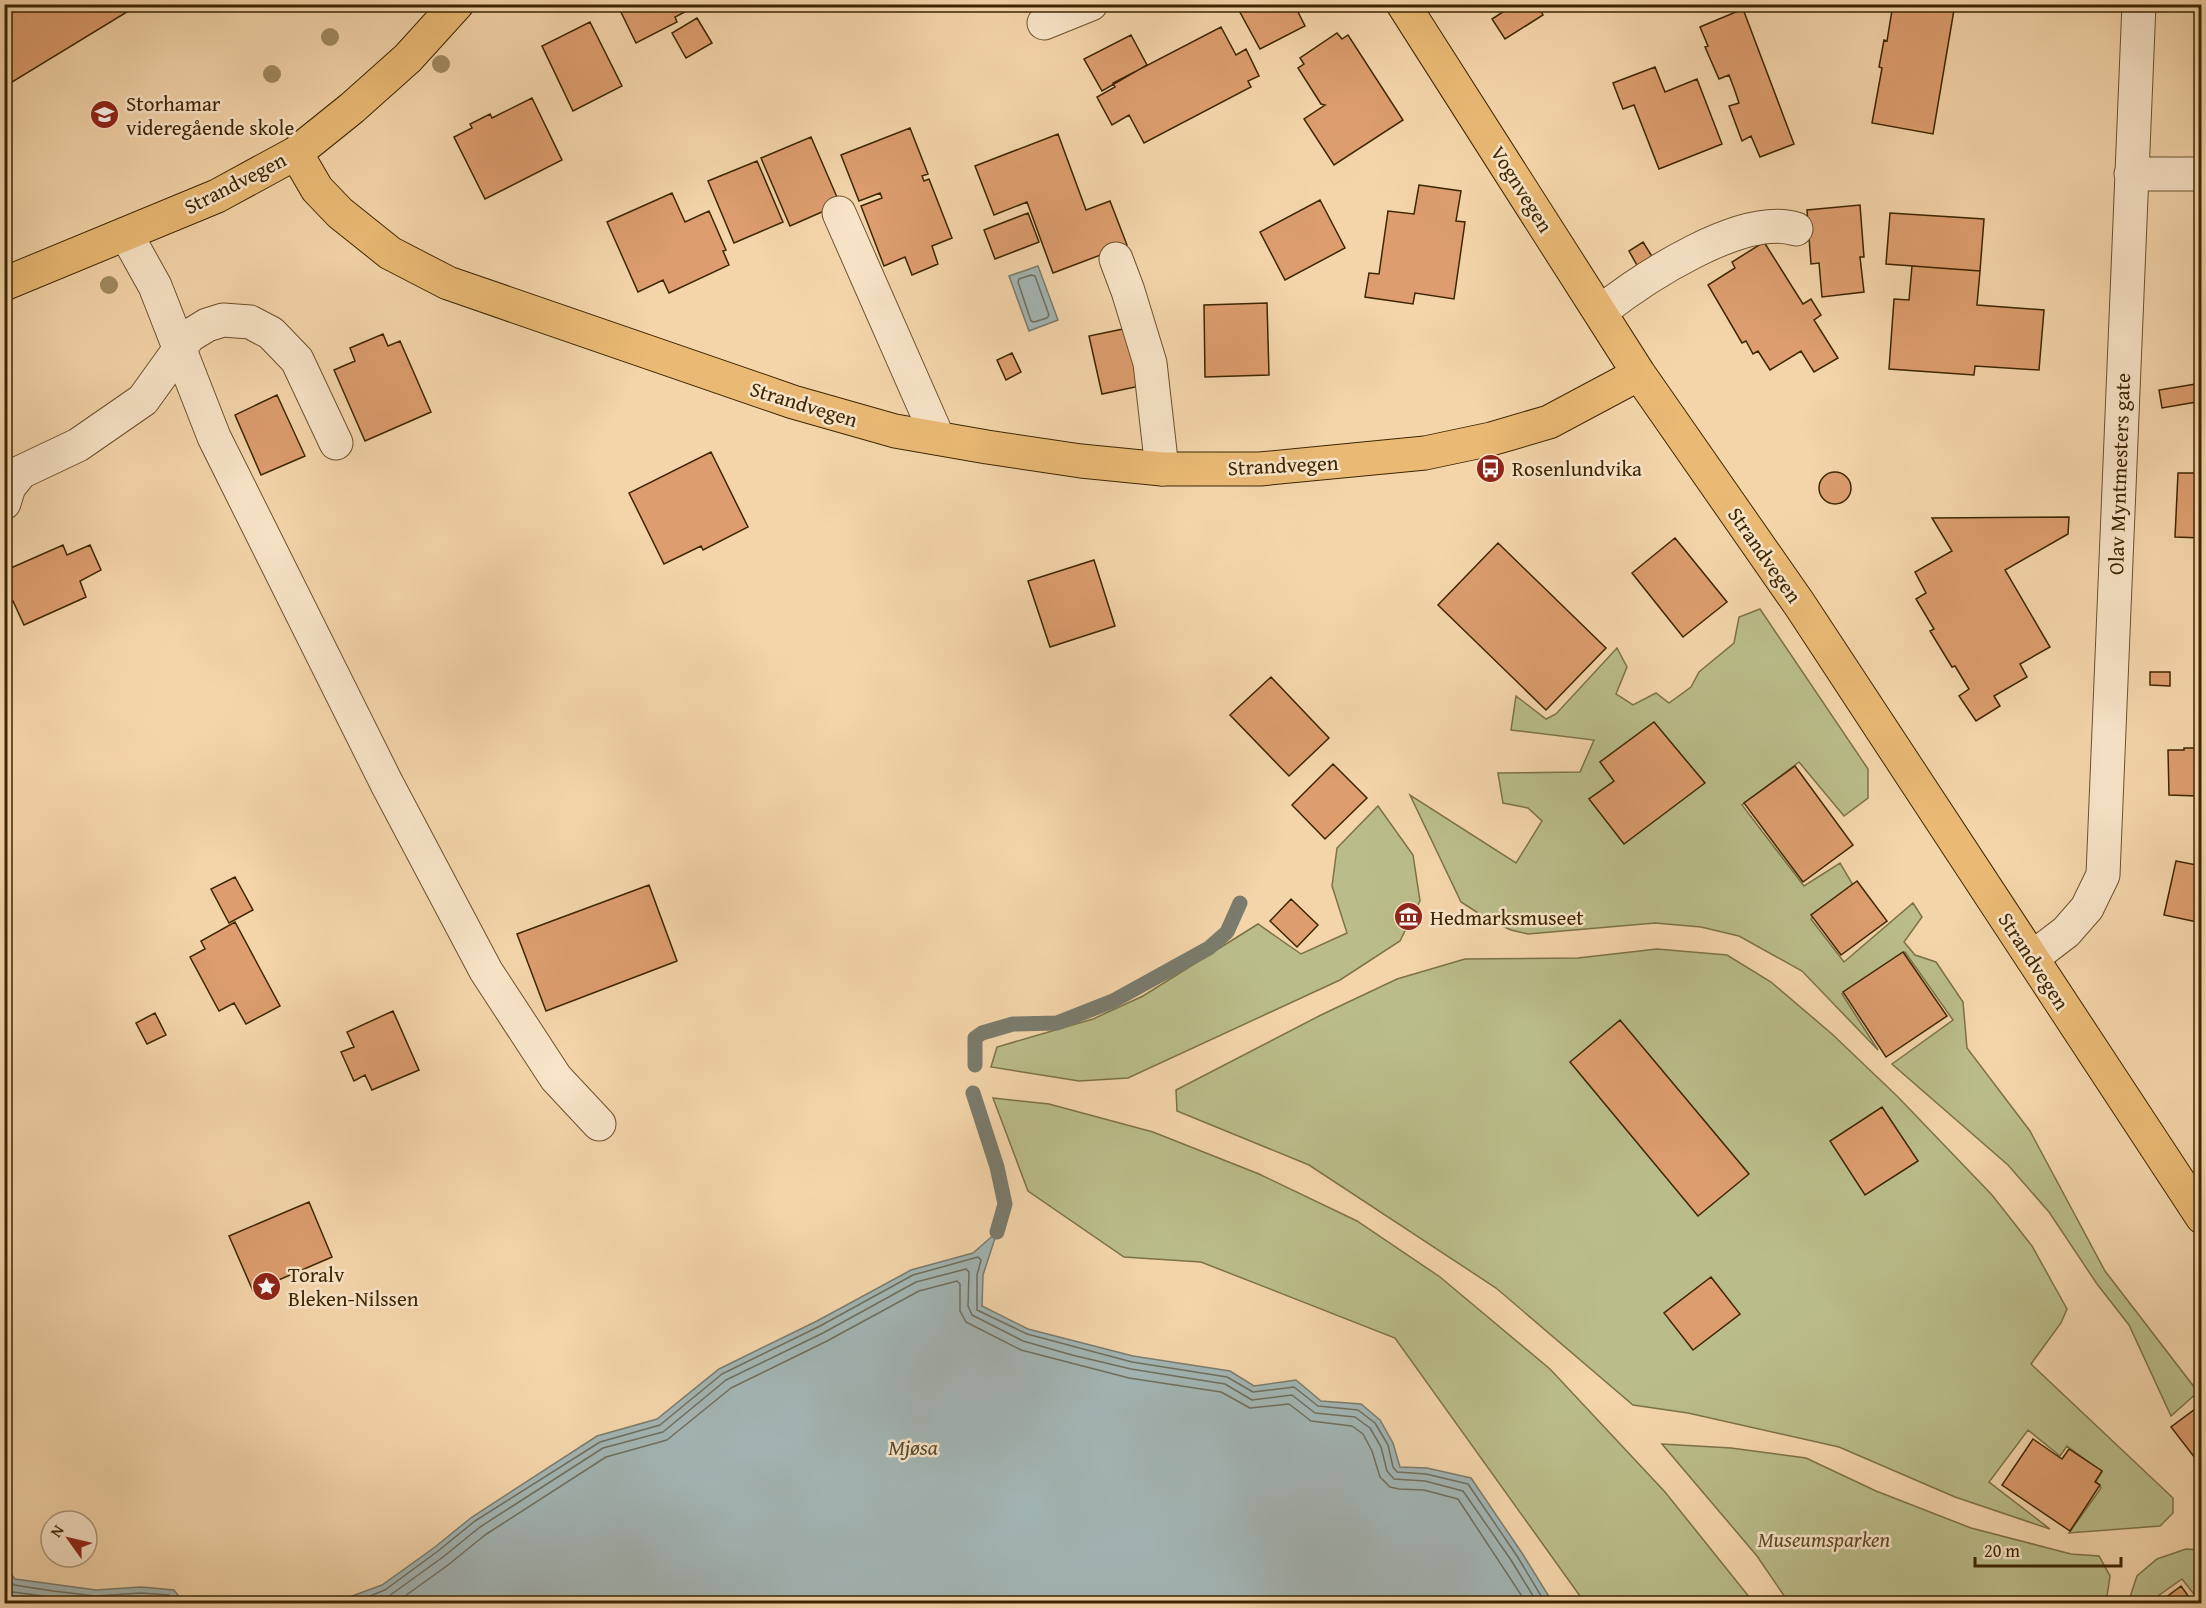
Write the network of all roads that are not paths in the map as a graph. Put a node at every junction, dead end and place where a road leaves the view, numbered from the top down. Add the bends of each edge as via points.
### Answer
1 (457, 4) edge
2 (1091, 4) edge
3 (1403, 4) edge
4 (2139, 4) edge
5 (1044, 23) dead end
6 (296, 153) junction
7 (2131, 174) junction
8 (2202, 174) edge
9 (838, 213) dead end
10 (1796, 229) dead end
11 (126, 234) junction
12 (1116, 258) dead end
13 (4, 284) edge
14 (1600, 312) junction
15 (179, 349) junction
16 (1639, 374) junction
17 (938, 438) junction
18 (336, 443) dead end
19 (1162, 469) junction
20 (4, 503) edge
21 (2032, 958) junction
22 (599, 1124) dead end
23 (2202, 1217) edge

1 - 6 main road via 408,58
2 - 5 street
3 - 14 main road, Vognvegen
4 - 7 street, Olav Myntmesters gate
6 - 11 main road, Strandvegen via 217,196
6 - 17 main road, Strandvegen via 317,189 340,213 390,253 448,283 793,402 895,431
7 - 8 street
7 - 21 street, Olav Myntmesters gate via 2103,875 2087,908 2066,932
9 - 17 street
10 - 14 street via 1762,226 1709,244 1633,286
11 - 13 main road, Strandvegen
11 - 15 street via 155,286
12 - 19 street via 1150,363
14 - 16 main road, Vognvegen
15 - 18 street via 189,336 224,320 250,321 271,333 297,360
15 - 20 street via 143,400 78,445 21,472 9,487
15 - 22 street via 214,437 387,784 486,971 556,1078
16 - 19 main road, Strandvegen via 1549,422 1425,453 1260,469
16 - 21 main road, Strandvegen via 1800,605
17 - 19 main road, Strandvegen via 1081,461
21 - 23 main road, Strandvegen

